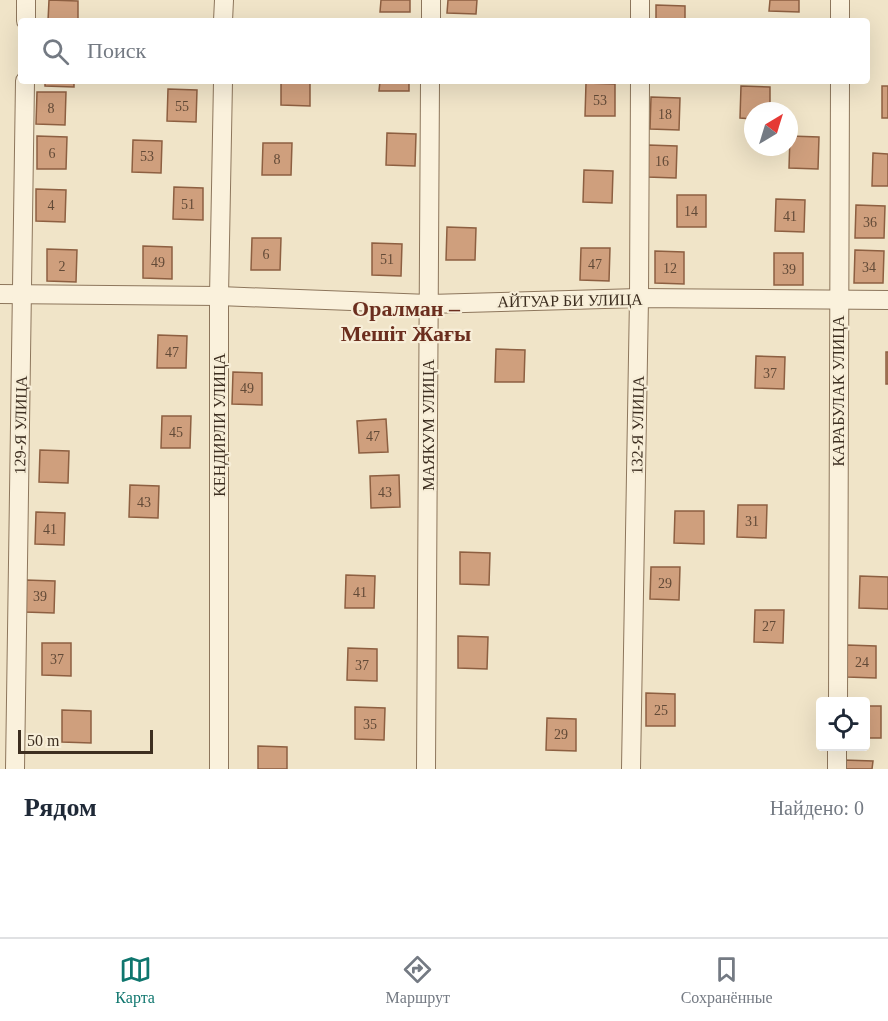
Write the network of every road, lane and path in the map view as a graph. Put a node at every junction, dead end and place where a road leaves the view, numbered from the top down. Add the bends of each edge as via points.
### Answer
1 (26, 0) edge
2 (224, 0) edge
3 (431, 0) edge
4 (640, 0) edge
5 (840, 0) edge
6 (26, 18) edge
7 (223, 18) edge
8 (430, 18) edge
9 (640, 18) edge
10 (840, 18) edge
11 (25, 84) edge
12 (222, 84) edge
13 (430, 84) edge
14 (640, 84) edge
15 (840, 84) edge
16 (0, 294) edge
17 (22, 295) junction
18 (219, 296) junction
19 (639, 298) junction
20 (838, 300) junction
21 (888, 300) edge
22 (429, 304) junction
23 (838, 697) edge
24 (837, 751) edge
25 (15, 769) edge
26 (219, 769) edge
27 (426, 769) edge
28 (631, 769) edge
29 (837, 769) edge

1 - 6 street
2 - 7 street
3 - 8 street
4 - 9 street
5 - 10 street
11 - 17 street, 129-Я УЛИЦА
12 - 18 street, КЕНДИРЛИ УЛИЦА
13 - 22 street, МАЯКУМ УЛИЦА
14 - 19 street, 132-Я УЛИЦА
15 - 20 street, КАРАБУЛАК УЛИЦА
16 - 17 street, АЙТУАР БИ УЛИЦА
17 - 18 street, АЙТУАР БИ УЛИЦА
17 - 25 street, 129-Я УЛИЦА
18 - 22 street, АЙТУАР БИ УЛИЦА
18 - 26 street, КЕНДИРЛИ УЛИЦА
19 - 20 street, АЙТУАР БИ УЛИЦА
19 - 22 street, АЙТУАР БИ УЛИЦА
19 - 28 street, 132-Я УЛИЦА
20 - 21 street, АЙТУАР БИ УЛИЦА
20 - 23 street, КАРАБУЛАК УЛИЦА
22 - 27 street, МАЯКУМ УЛИЦА
24 - 29 street

